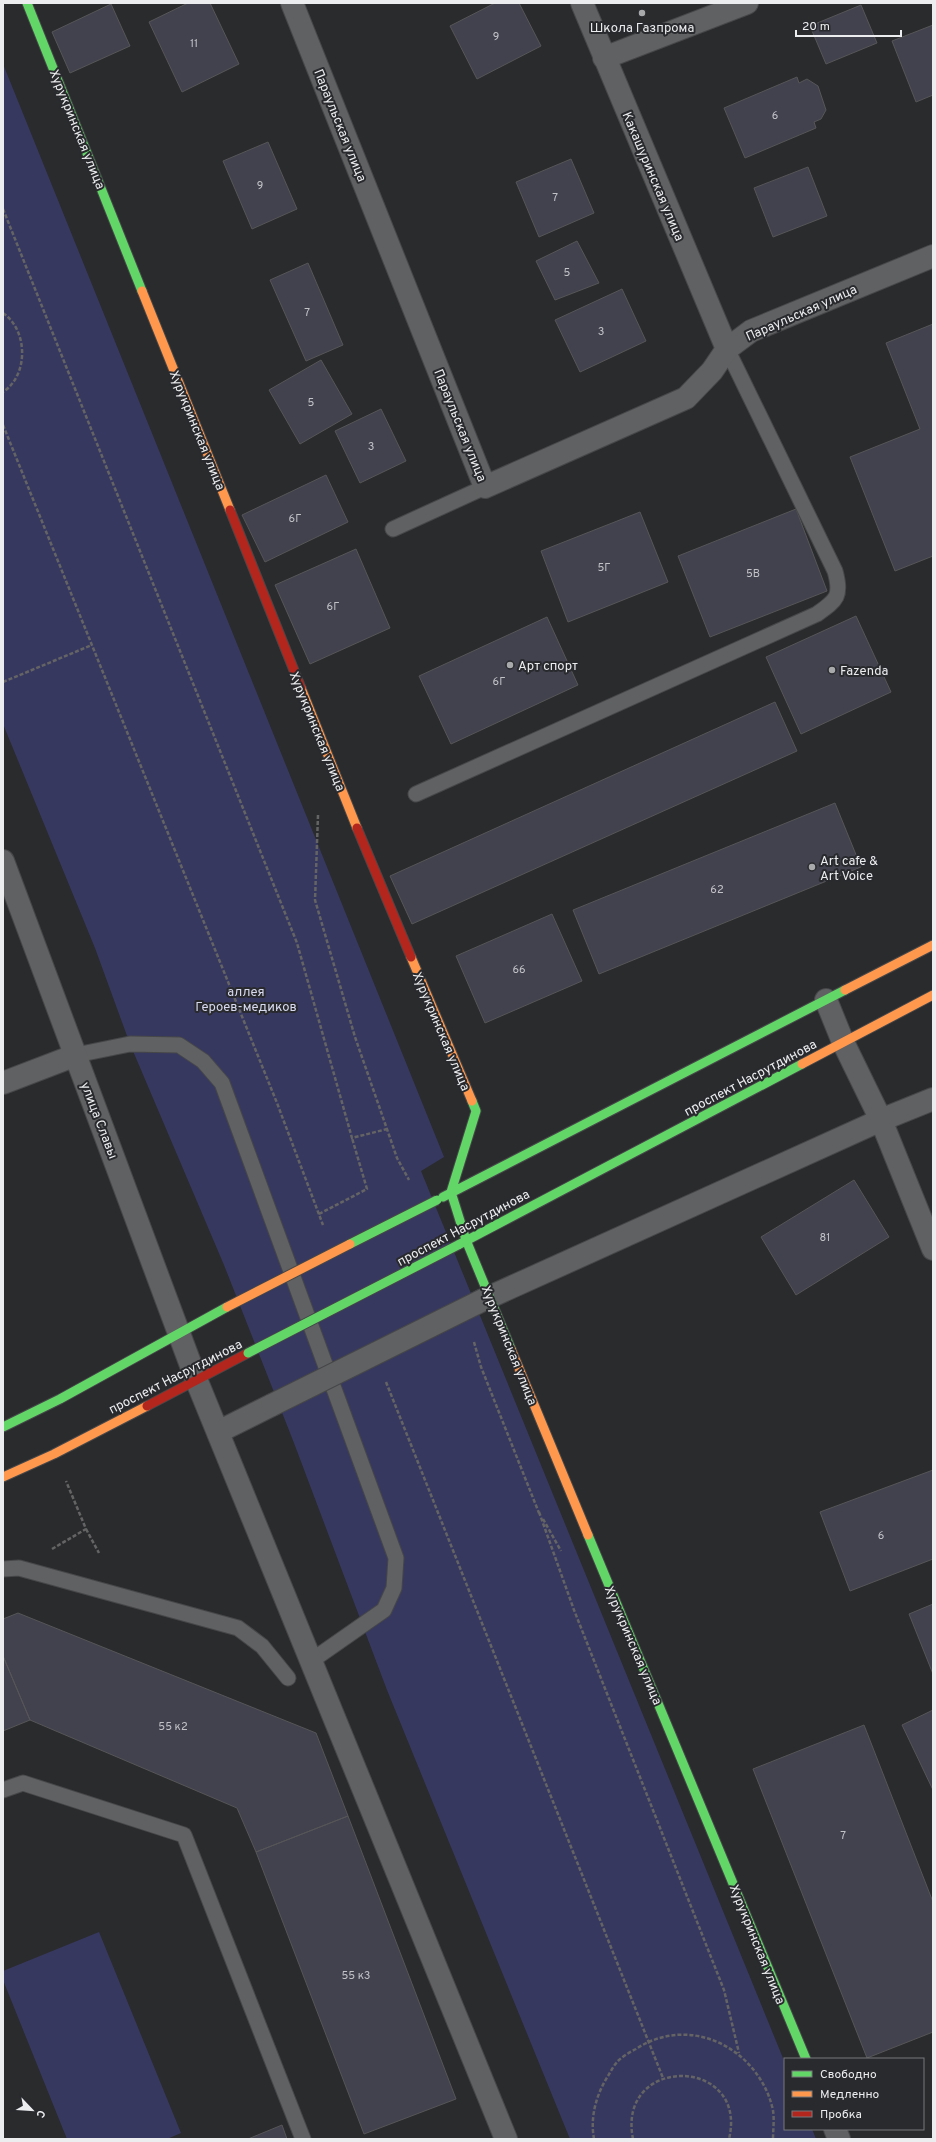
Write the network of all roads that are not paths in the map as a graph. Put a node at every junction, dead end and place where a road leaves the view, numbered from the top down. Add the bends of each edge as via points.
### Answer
1 (27, 3) edge
2 (292, 3) edge
3 (582, 3) edge
4 (747, 3) edge
5 (604, 58) junction
6 (933, 256) edge
7 (726, 349) junction
8 (484, 487) junction
9 (393, 529) dead end
10 (416, 794) dead end
11 (3, 861) edge
12 (933, 945) edge
13 (933, 995) edge
14 (826, 1000) junction
15 (843, 1042) junction
16 (76, 1055) junction
17 (3, 1083) edge
18 (933, 1099) edge
19 (881, 1120) junction
20 (451, 1192) junction
21 (466, 1240) junction
22 (933, 1249) edge
23 (487, 1299) junction
24 (179, 1331) junction
25 (196, 1379) junction
26 (3, 1427) edge
27 (218, 1432) junction
28 (3, 1477) edge
29 (3, 1569) edge
30 (311, 1661) junction
31 (288, 1678) dead end
32 (3, 1790) edge
33 (806, 2058) edge
34 (303, 2139) edge
35 (506, 2139) edge

1 - 20 street, Хурукринская улица via 355,824 476,1111
2 - 8 street, Параульская улица
3 - 5 street, Какашуринская улица
4 - 5 street
5 - 7 street, Какашуринская улица
6 - 7 street, Параульская улица via 751,331
7 - 8 street, Параульская улица via 712,371 686,398
7 - 10 lane via 835,571 840,587 835,602 817,614
8 - 9 lane
11 - 16 street, улица Славы
12 - 14 street
13 - 15 street, проспект Насрутдинова
14 - 15 street
14 - 20 street
15 - 19 street
15 - 21 street, проспект Насрутдинова
16 - 17 street
16 - 24 street, улица Славы
16 - 30 lane via 130,1044 179,1046 203,1061 222,1083 396,1558 394,1588 384,1610
18 - 19 street
19 - 22 street
19 - 23 street
20 - 21 street, Хурукринская улица
20 - 24 street, bridge
21 - 23 street, Хурукринская улица
21 - 25 street, проспект Насрутдинова, bridge
23 - 27 street, bridge
23 - 33 street, Хурукринская улица
24 - 25 street, улица Славы
24 - 26 street via 36,1412
25 - 27 street, улица Славы
25 - 28 street, проспект Насрутдинова via 54,1454
27 - 30 street, улица Славы
29 - 31 lane via 18,1568 238,1628 262,1646
30 - 35 street, улица Славы
32 - 34 lane via 22,1783 184,1835

